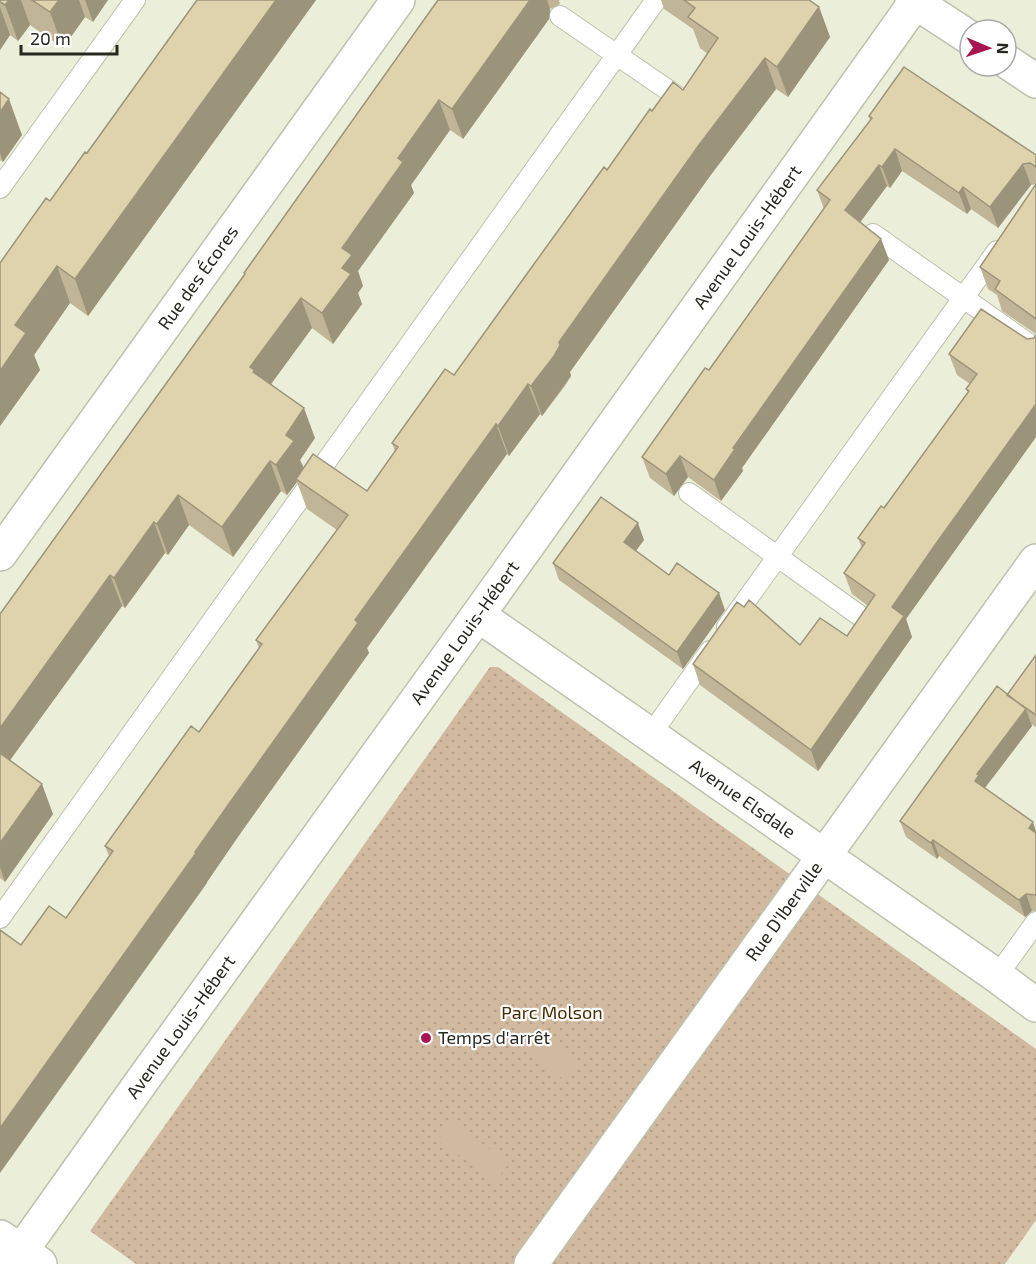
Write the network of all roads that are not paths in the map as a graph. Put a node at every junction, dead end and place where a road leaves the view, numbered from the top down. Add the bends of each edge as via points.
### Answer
1 (135, 0) edge
2 (398, 0) edge
3 (656, 0) edge
4 (915, 1) edge
5 (560, 16) dead end
6 (958, 30) edge
7 (615, 55) junction
8 (1018, 69) edge
9 (1036, 81) edge
10 (681, 99) edge
11 (0, 188) edge
12 (1010, 233) edge
13 (873, 234) edge
14 (963, 298) junction
15 (1036, 349) edge
16 (689, 492) dead end
17 (0, 554) edge
18 (778, 557) junction
19 (1036, 561) edge
20 (478, 615) junction
21 (863, 618) edge
22 (651, 735) junction
23 (824, 855) junction
24 (0, 918) edge
25 (1036, 922) edge
26 (998, 976) junction
27 (1036, 1005) edge
28 (18, 1254) edge
29 (531, 1264) edge

1 - 11 lane
2 - 17 street, Rue des Écores
3 - 7 lane
4 - 6 street
4 - 20 street, Avenue Louis-Hébert
5 - 7 lane
7 - 10 lane
7 - 24 lane
8 - 9 street
12 - 14 lane
13 - 14 lane
14 - 15 lane
14 - 18 lane
16 - 18 lane
18 - 21 lane
18 - 22 lane
19 - 23 street, Rue D'Iberville
20 - 22 street, Avenue Elsdale
20 - 28 street, Avenue Louis-Hébert
22 - 23 street, Avenue Elsdale
23 - 26 street, Avenue Elsdale
23 - 29 street, Rue D'Iberville
25 - 26 lane
26 - 27 street, Avenue Elsdale

